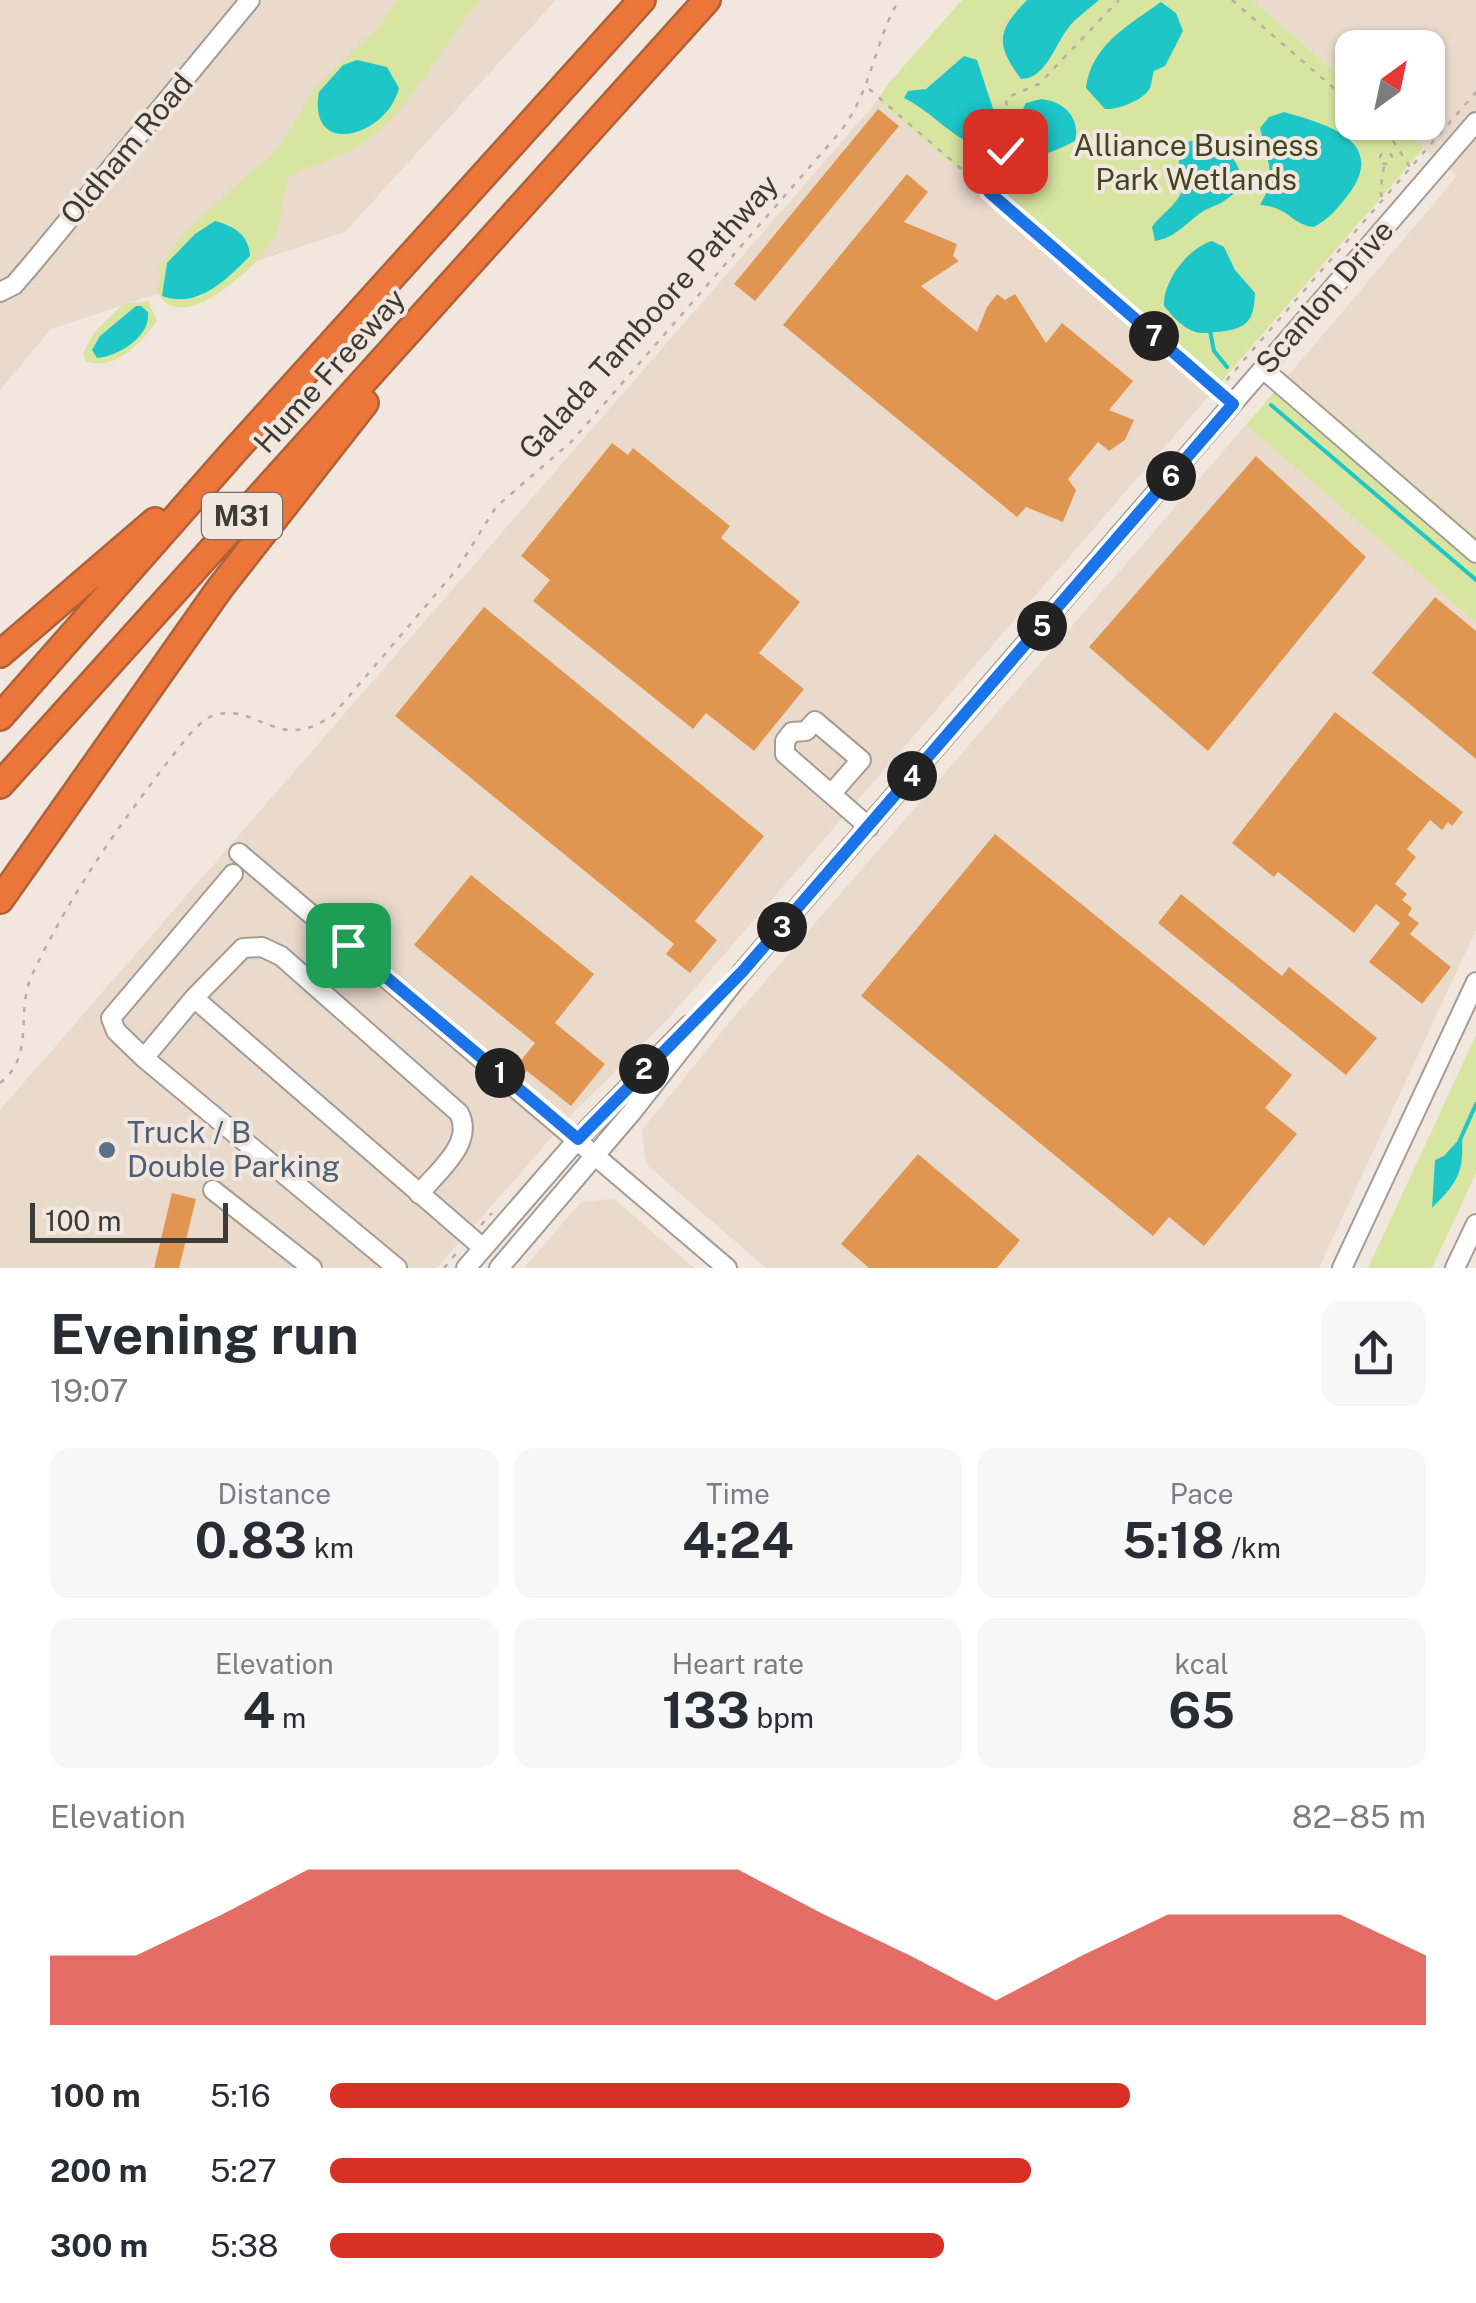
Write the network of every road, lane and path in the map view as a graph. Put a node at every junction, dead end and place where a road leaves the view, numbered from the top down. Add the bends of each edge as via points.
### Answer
1 (250, 0) edge
2 (642, 0) edge
3 (707, 0) edge
4 (900, 0) edge
5 (1119, 0) edge
6 (1232, 0) edge
7 (868, 88) junction
8 (1335, 89) edge
9 (1476, 92) edge
10 (1476, 122) edge
11 (1392, 140) edge
12 (1460, 140) junction
13 (1398, 150) junction
14 (1476, 153) edge
15 (1391, 156) junction
16 (1384, 164) junction
17 (1410, 167) junction
18 (989, 192) junction
19 (1383, 198) junction
20 (484, 248) junction
21 (0, 292) edge
22 (1263, 370) junction
23 (1217, 391) junction
24 (1233, 404) junction
25 (230, 456) junction
26 (1476, 553) edge
27 (0, 654) edge
28 (0, 717) edge
29 (0, 785) edge
30 (832, 794) dead end
31 (869, 827) junction
32 (239, 853) dead end
33 (233, 874) dead end
34 (0, 900) edge
35 (742, 972) junction
36 (1476, 982) edge
37 (194, 998) junction
38 (144, 1058) junction
39 (0, 1083) edge
40 (578, 1139) junction
41 (597, 1155) junction
42 (213, 1190) dead end
43 (419, 1194) junction
44 (1476, 1224) edge
45 (483, 1248) junction
46 (312, 1268) edge
47 (397, 1268) edge
48 (466, 1268) edge
49 (499, 1268) edge
50 (727, 1268) edge
51 (1342, 1268) edge
52 (1456, 1268) edge

1 - 21 street, Oldham Road via 32,264
2 - 25 highway, Hume Freeway / M31
3 - 20 highway, Hume Freeway / M31
4 - 7 path, Galada Tamboore Pathway
5 - 18 path via 1039,84 1006,98 1011,138 991,168
6 - 8 path
7 - 18 path
7 - 39 path, Galada Tamboore Pathway via 840,132 572,441 496,507 458,568 333,715 314,728 287,730 216,714 190,735 108,842 41,958 28,982 20,1056
9 - 17 path
10 - 12 street, Scanlon Drive
11 - 13 path
12 - 14 street
12 - 22 street, Scanlon Drive
13 - 15 path
13 - 17 path
15 - 16 path
15 - 16 path via 1380,156
16 - 19 path
17 - 19 path
18 - 23 path
19 - 23 path
20 - 29 highway, Hume Freeway / M31
20 - 34 highway via 220,588
22 - 24 street, Scanlon Drive
22 - 26 street
23 - 24 path
24 - 31 street, Scanlon Drive
25 - 27 highway
25 - 28 highway, Hume Freeway / M31
30 - 31 street
31 - 35 street, Scanlon Drive
32 - 40 street
33 - 38 street via 111,1018
35 - 40 street, Scanlon Drive
35 - 41 street, Scanlon Drive
36 - 51 street
37 - 38 street
37 - 43 street
37 - 43 street via 242,948 281,956 460,1114 460,1145
38 - 47 street
40 - 41 street
40 - 45 street, Scanlon Drive
41 - 49 street, Scanlon Drive
41 - 50 street
42 - 46 street
43 - 45 street
44 - 52 street
45 - 48 street, Scanlon Drive

